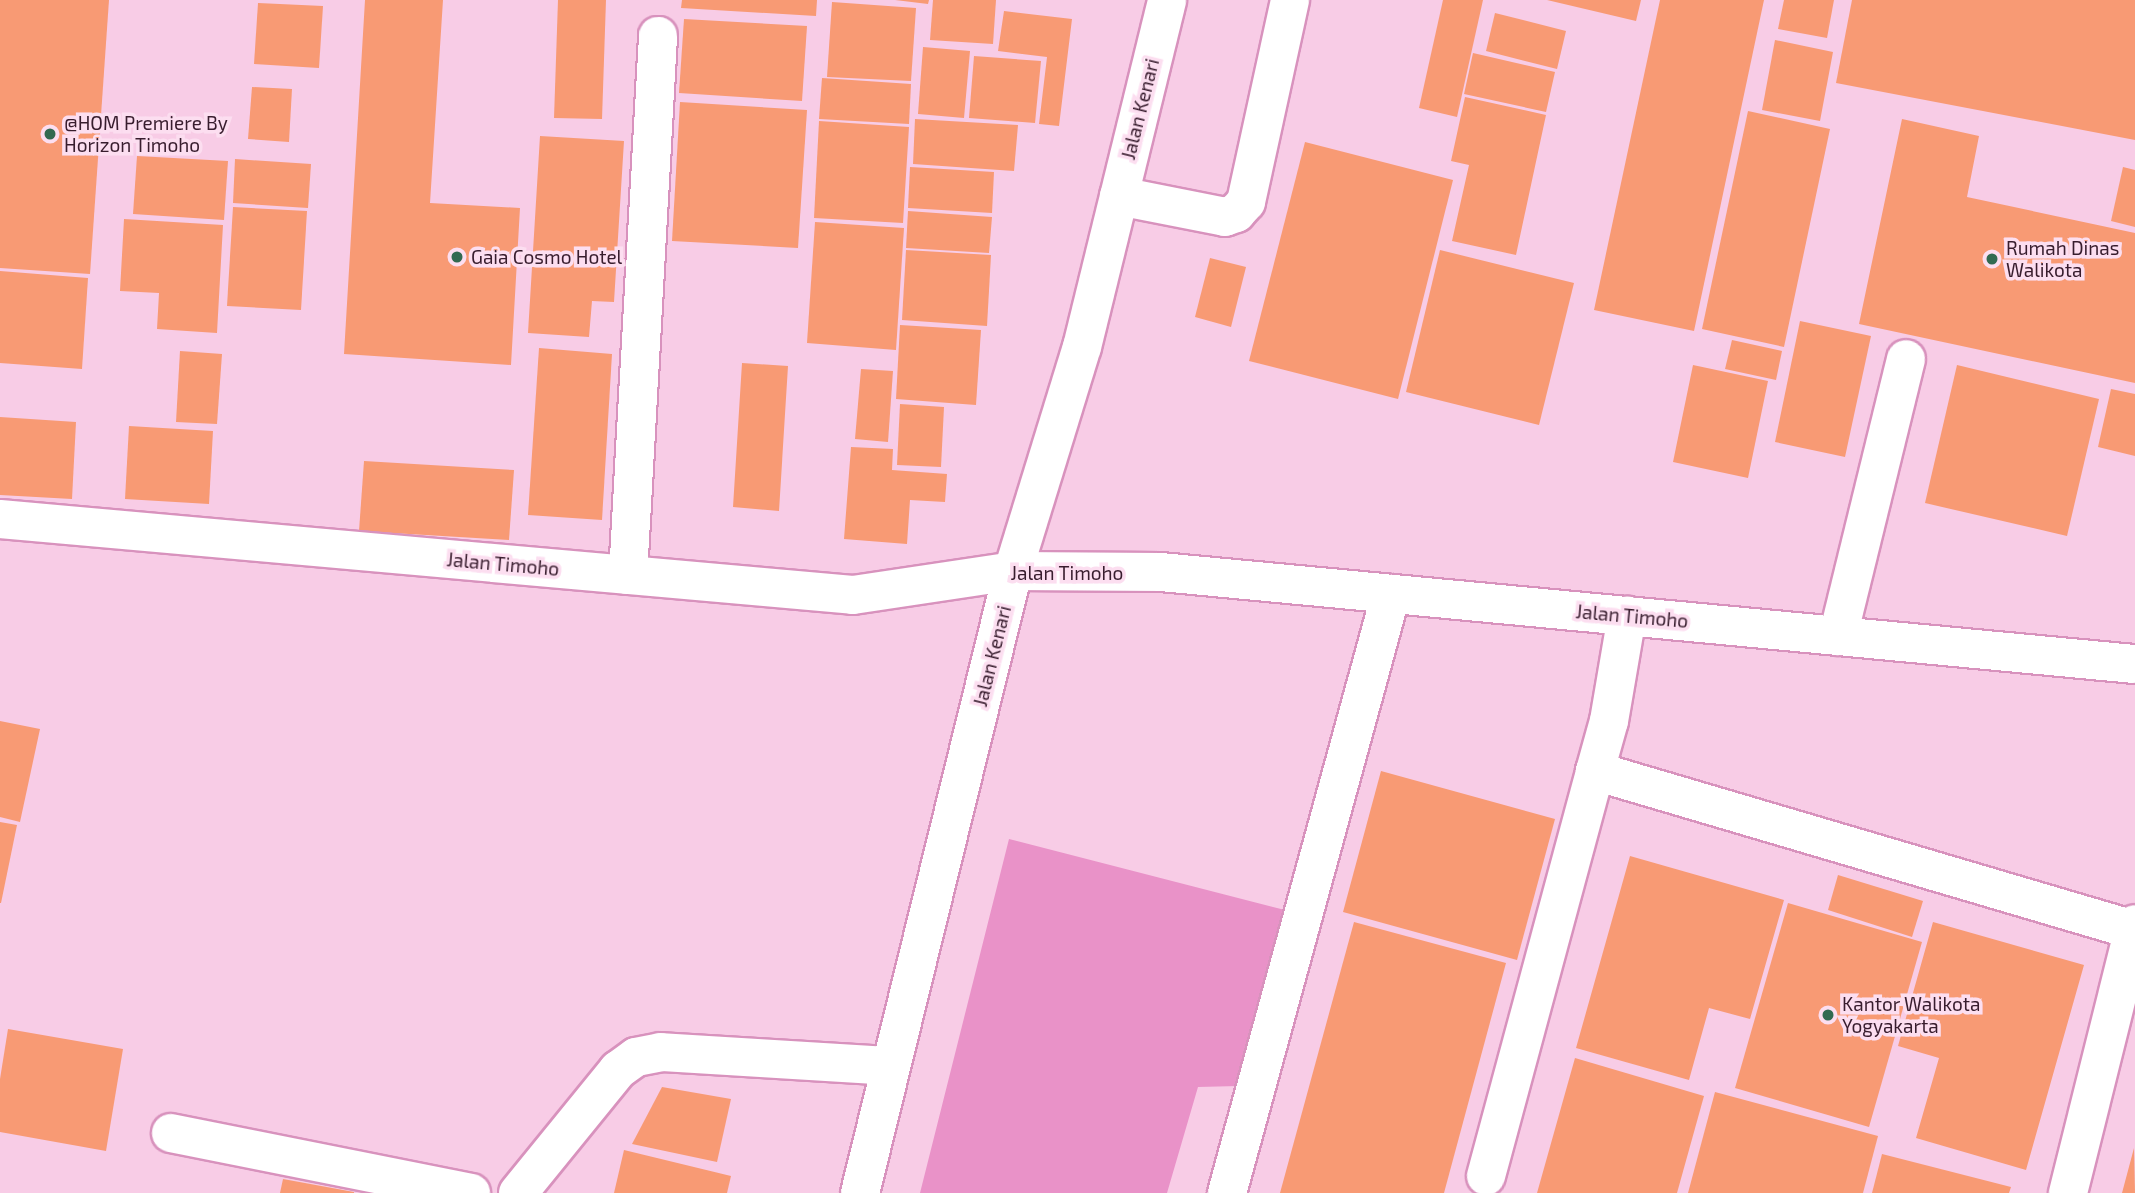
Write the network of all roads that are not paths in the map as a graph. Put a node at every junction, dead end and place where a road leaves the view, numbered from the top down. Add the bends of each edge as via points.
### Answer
1 (1167, 0) edge
2 (1290, 0) edge
3 (658, 36) dead end
4 (1119, 196) junction
5 (1906, 359) dead end
6 (0, 519) edge
7 (1013, 571) junction
8 (628, 575) junction
9 (1391, 594) junction
10 (1627, 616) junction
11 (1838, 636) junction
12 (2135, 664) edge
13 (1595, 771) junction
14 (2134, 927) edge
15 (890, 1066) junction
16 (171, 1133) dead end
17 (1486, 1176) dead end
18 (471, 1193) edge
19 (519, 1193) edge
20 (860, 1193) edge
21 (1227, 1193) edge
22 (2068, 1193) edge

1 - 4 main road, Jalan Kenari
2 - 4 main road via 1246,202 1225,217
3 - 8 main road
4 - 7 main road, Jalan Kenari via 1082,347
5 - 11 main road
6 - 8 main road, Jalan Timoho
7 - 8 main road, Jalan Timoho via 853,595
7 - 9 main road, Jalan Timoho via 1161,572
7 - 15 main road, Jalan Kenari
9 - 10 main road, Jalan Timoho
9 - 21 main road
10 - 11 main road, Jalan Timoho
10 - 13 main road via 1609,721
11 - 12 main road, Jalan Timoho
13 - 14 main road
13 - 17 main road
14 - 22 main road
15 - 19 main road via 661,1052 636,1057 618,1070
15 - 20 main road, Jalan Kenari
16 - 18 main road

